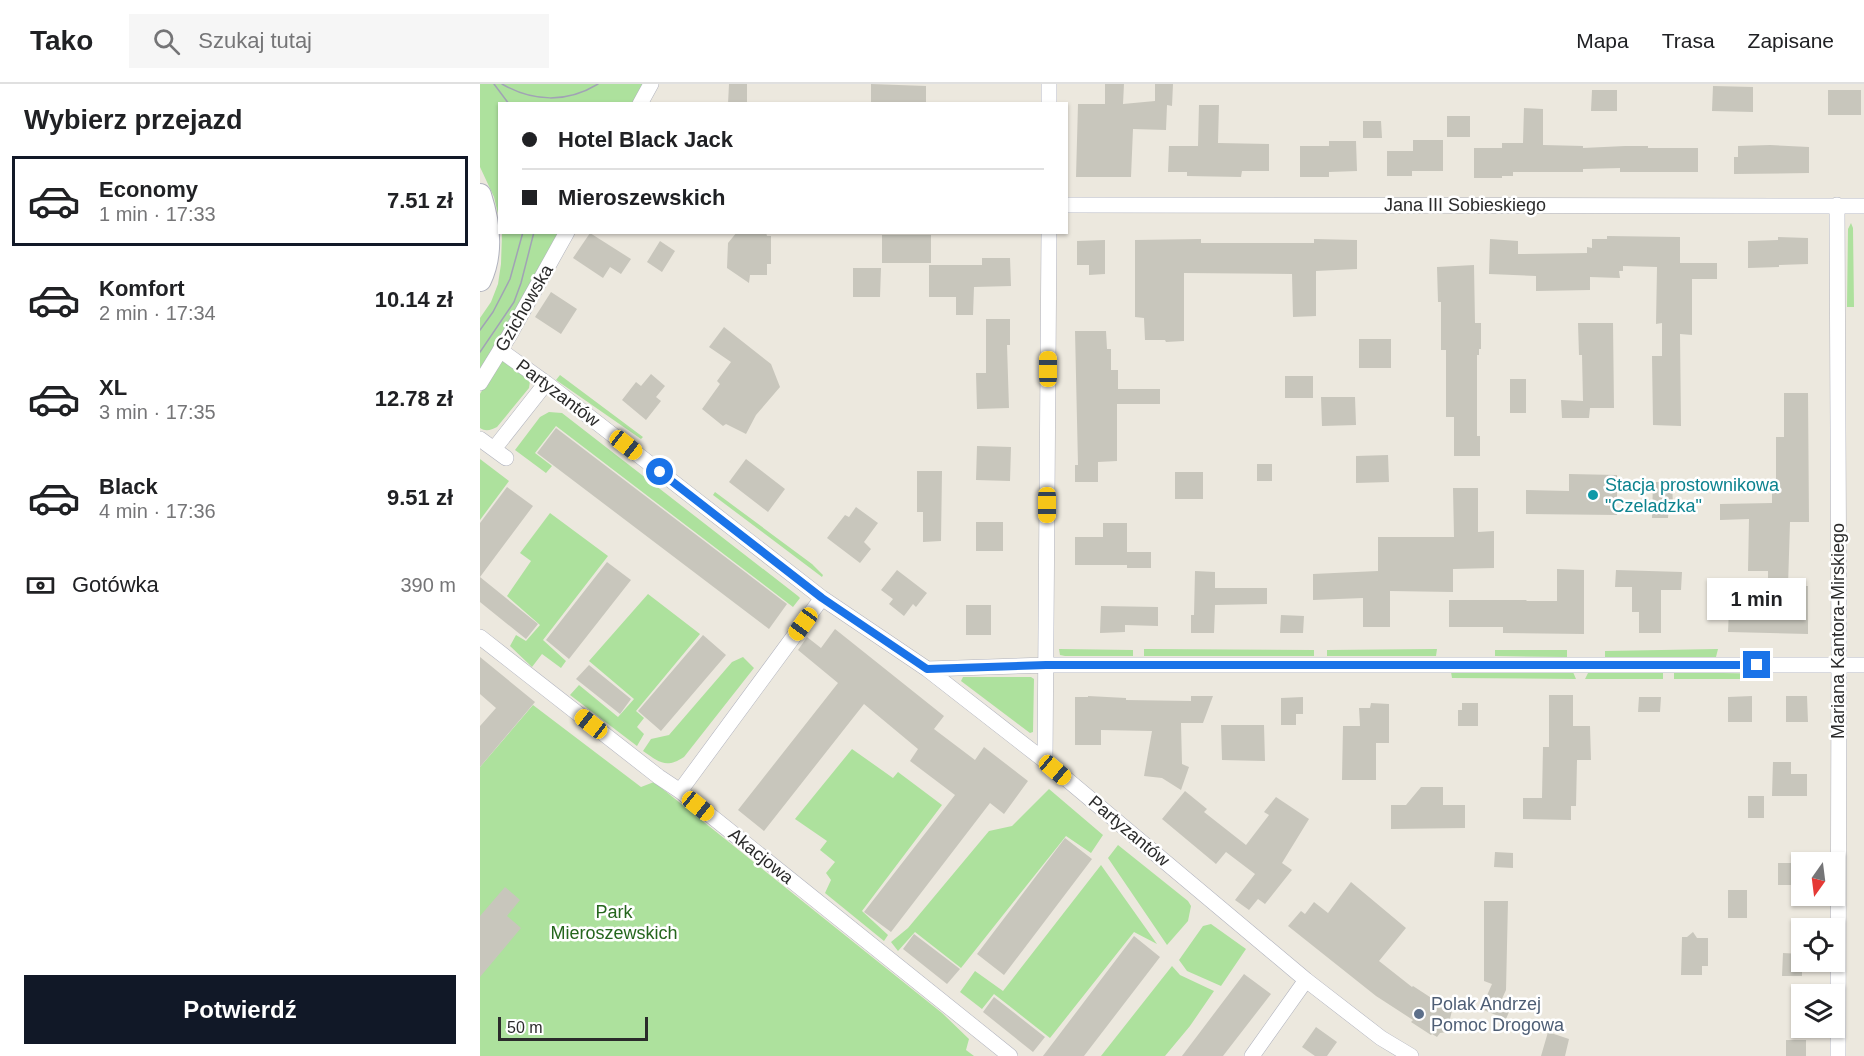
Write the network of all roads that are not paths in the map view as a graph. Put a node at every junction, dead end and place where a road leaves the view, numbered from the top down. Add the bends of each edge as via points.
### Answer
1 (651, 84) edge
2 (1049, 84) edge
3 (641, 102) edge
4 (1049, 102) edge
5 (480, 195) edge
6 (1068, 205) edge
7 (1837, 205) junction
8 (1864, 206) edge
9 (566, 234) edge
10 (1049, 234) edge
11 (480, 280) edge
12 (500, 350) junction
13 (480, 383) edge
14 (546, 383) junction
15 (480, 439) edge
16 (822, 598) junction
17 (480, 637) edge
18 (1046, 665) junction
19 (1839, 665) junction
20 (1864, 665) edge
21 (927, 669) junction
22 (1045, 761) junction
23 (680, 791) junction
24 (1306, 980) junction
25 (1010, 1056) edge
26 (1252, 1056) edge
27 (1411, 1056) edge
28 (1838, 1056) edge

1 - 3 street
2 - 4 street
5 - 11 main road via 489,244
6 - 7 street, Jana III Sobieskiego
7 - 8 street, Jana III Sobieskiego
7 - 19 street, Mariana Kantora-Mirskiego
9 - 12 street, Gzichowska
10 - 18 street
12 - 13 street, Gzichowska
12 - 14 street, Partyzantów
14 - 15 street via 500,454
14 - 16 street, Partyzantów
16 - 21 street, Partyzantów
16 - 23 street
17 - 23 street, Akacjowa
18 - 19 street
18 - 21 street
18 - 22 street
19 - 20 street
19 - 28 street, Mariana Kantora-Mirskiego
21 - 22 street, Partyzantów
22 - 24 street, Partyzantów
23 - 25 street, Akacjowa
24 - 26 street
24 - 27 street, Partyzantów via 1381,1038

